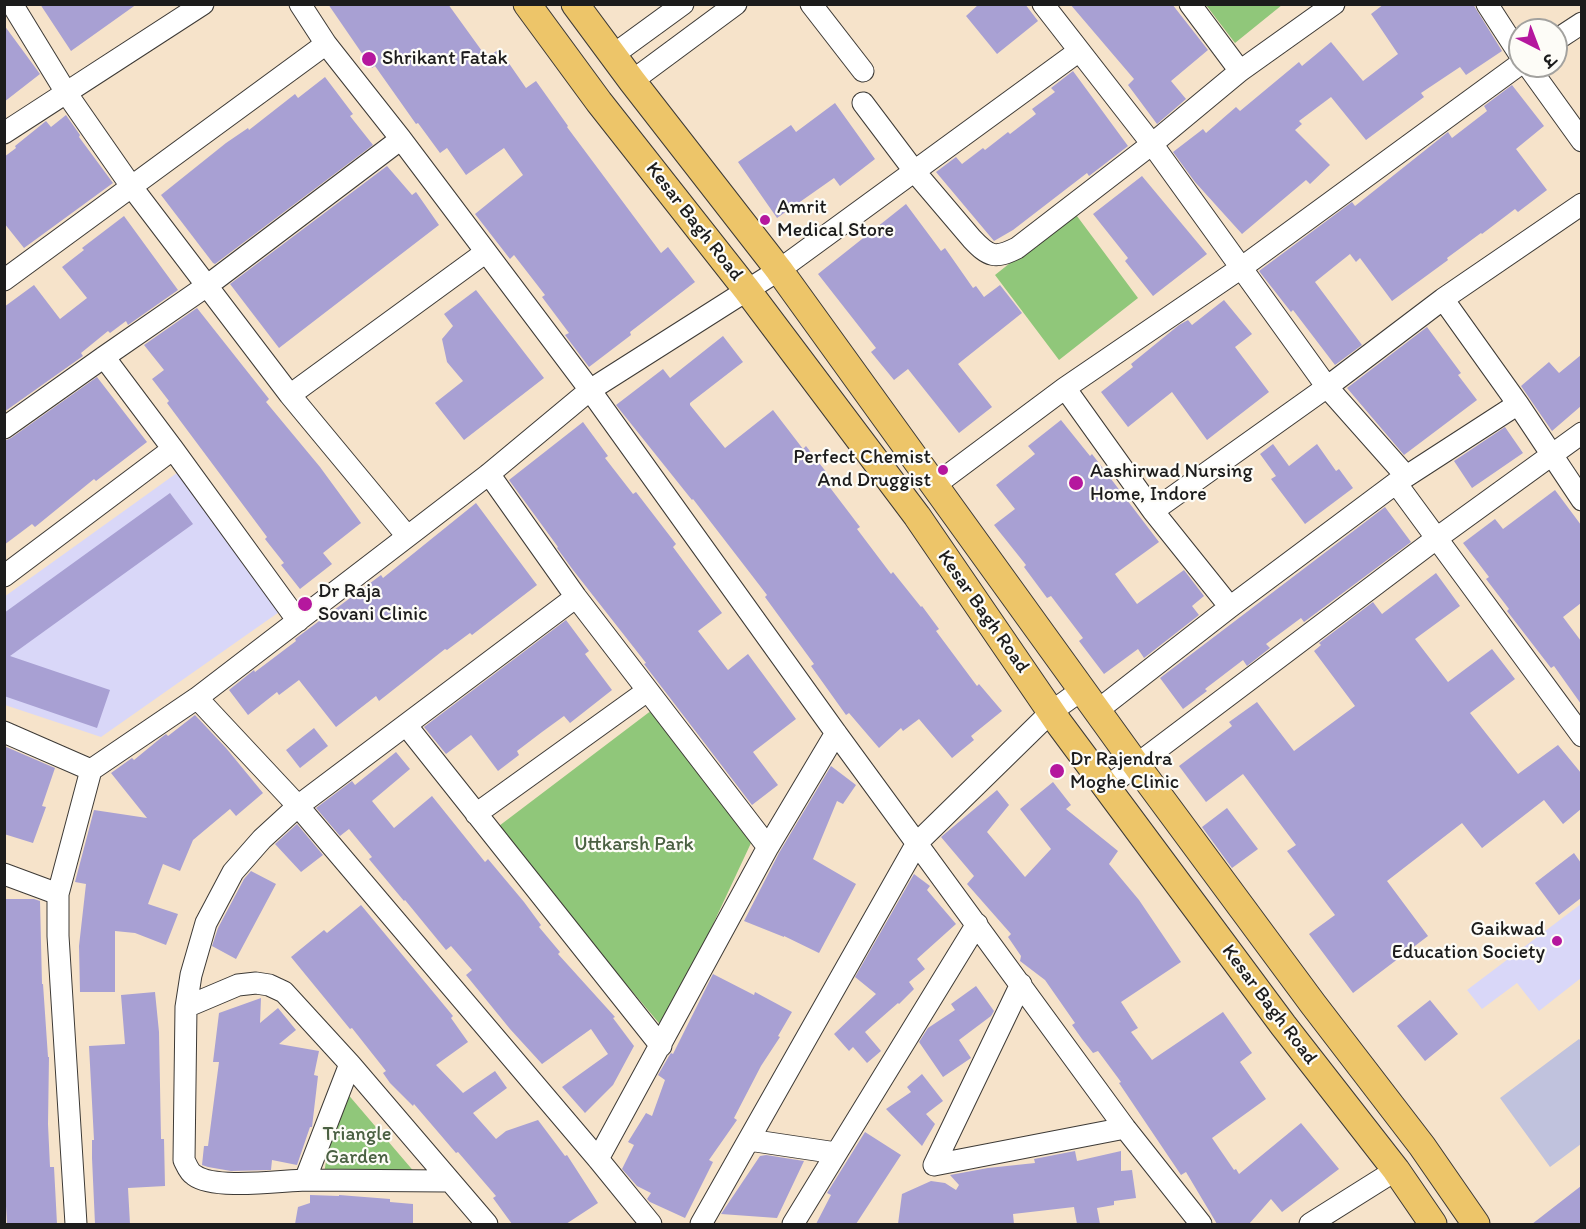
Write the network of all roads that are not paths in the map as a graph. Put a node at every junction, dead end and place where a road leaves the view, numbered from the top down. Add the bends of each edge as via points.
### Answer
1 (12, 4) edge
2 (202, 4) edge
3 (300, 4) edge
4 (527, 4) edge
5 (575, 4) edge
6 (683, 4) edge
7 (736, 4) edge
8 (810, 4) edge
9 (1043, 4) edge
10 (1190, 4) edge
11 (1334, 4) edge
12 (1487, 4) edge
13 (1581, 23) edge
14 (1568, 32) edge
15 (1508, 36) edge
16 (326, 44) junction
17 (1078, 51) junction
18 (612, 55) junction
19 (863, 71) dead end
20 (1240, 71) junction
21 (1508, 73) edge
22 (1536, 78) edge
23 (632, 81) junction
24 (67, 94) junction
25 (863, 103) dead end
26 (4, 134) edge
27 (401, 139) junction
28 (1581, 141) edge
29 (1152, 144) junction
30 (915, 172) junction
31 (131, 186) junction
32 (1581, 204) edge
33 (486, 252) junction
34 (1241, 268) junction
35 (779, 270) junction
36 (4, 280) edge
37 (208, 285) junction
38 (747, 290) junction
39 (1443, 299) junction
40 (104, 357) junction
41 (1327, 387) junction
42 (1065, 388) junction
43 (590, 390) junction
44 (290, 395) junction
45 (1518, 404) junction
46 (4, 429) edge
47 (1581, 433) edge
48 (173, 449) junction
49 (1552, 454) junction
50 (489, 474) junction
51 (1401, 479) junction
52 (935, 485) junction
53 (1581, 500) edge
54 (1153, 512) junction
55 (407, 536) junction
56 (1437, 538) junction
57 (4, 576) edge
58 (576, 597) junction
59 (1230, 607) junction
60 (298, 621) junction
61 (647, 691) junction
62 (197, 698) junction
63 (1090, 700) junction
64 (1051, 712) junction
65 (406, 725) junction
66 (4, 732) edge
67 (836, 733) junction
68 (1581, 736) edge
69 (1137, 766) junction
70 (91, 770) junction
71 (1107, 787) junction
72 (298, 806) junction
73 (476, 814) junction
74 (917, 843) junction
75 (768, 847) junction
76 (4, 874) edge
77 (58, 894) junction
78 (977, 924) junction
79 (1021, 984) junction
80 (186, 1007) junction
81 (661, 1046) junction
82 (350, 1064) junction
83 (1125, 1128) junction
84 (749, 1140) junction
85 (836, 1153) junction
86 (598, 1159) junction
87 (1396, 1170) junction
88 (304, 1180) junction
89 (448, 1181) junction
90 (76, 1224) edge
91 (487, 1224) edge
92 (651, 1224) edge
93 (701, 1224) edge
94 (793, 1224) edge
95 (1201, 1224) edge
96 (1310, 1224) edge
97 (1433, 1224) edge
98 (1476, 1224) edge

1 - 24 street
2 - 24 street
3 - 16 street
4 - 38 main road, Kesar Bagh Road
5 - 18 main road, Kesar Bagh Road
6 - 18 street
7 - 23 street
8 - 19 street
9 - 17 street
10 - 20 street
11 - 20 street
12 - 15 street
13 - 14 street
16 - 27 street
16 - 31 street
17 - 29 street
17 - 30 street
18 - 23 main road, Kesar Bagh Road
20 - 29 street
21 - 34 street
22 - 28 street
23 - 35 main road, Kesar Bagh Road
24 - 26 street
24 - 31 street
25 - 30 street
27 - 33 street
27 - 37 street
29 - 30 street via 1003,255 981,249
29 - 34 street
30 - 35 street
31 - 36 street
31 - 37 street
32 - 39 street
33 - 43 street
33 - 44 street
34 - 41 street
34 - 42 street
35 - 38 street
35 - 52 main road, Kesar Bagh Road
37 - 40 street
37 - 44 street
38 - 43 street
38 - 64 main road, Kesar Bagh Road via 916,516
39 - 41 street
39 - 45 street
40 - 46 street
40 - 48 street
41 - 51 street
41 - 54 street
42 - 52 street
42 - 54 street
43 - 50 street
43 - 67 street
44 - 55 street
45 - 49 street
45 - 51 street
47 - 49 street
48 - 57 street
48 - 60 street
49 - 53 street
49 - 56 street
50 - 55 street
50 - 58 street
51 - 56 street
51 - 59 street
52 - 63 main road, Kesar Bagh Road
54 - 59 street
55 - 60 street
56 - 68 street
56 - 69 street
58 - 61 street
58 - 65 street
59 - 63 street
60 - 62 street
61 - 73 street
61 - 75 street
62 - 70 street
62 - 72 street
63 - 64 street
63 - 69 main road, Kesar Bagh Road
64 - 71 main road, Kesar Bagh Road
64 - 74 street
65 - 72 street
65 - 73 street
66 - 70 street
67 - 74 street
67 - 75 street
69 - 71 street
69 - 98 main road, Kesar Bagh Road via 1422,1146
70 - 77 street
71 - 87 main road, Kesar Bagh Road
72 - 80 street via 233,872 206,922 190,975
72 - 86 street
73 - 81 street
74 - 78 street
74 - 84 street
75 - 81 street
76 - 77 street
77 - 90 street
78 - 79 street
78 - 85 street
79 - 83 street
79 - 83 street via 934,1165
80 - 82 street via 238,985 269,985 285,992
80 - 88 street via 184,1160 191,1174 217,1184
81 - 86 street
82 - 88 street
82 - 89 street
83 - 95 street
84 - 85 street
84 - 93 street
85 - 94 street
86 - 92 street
87 - 96 street
87 - 97 main road, Kesar Bagh Road
88 - 89 street
89 - 91 street

